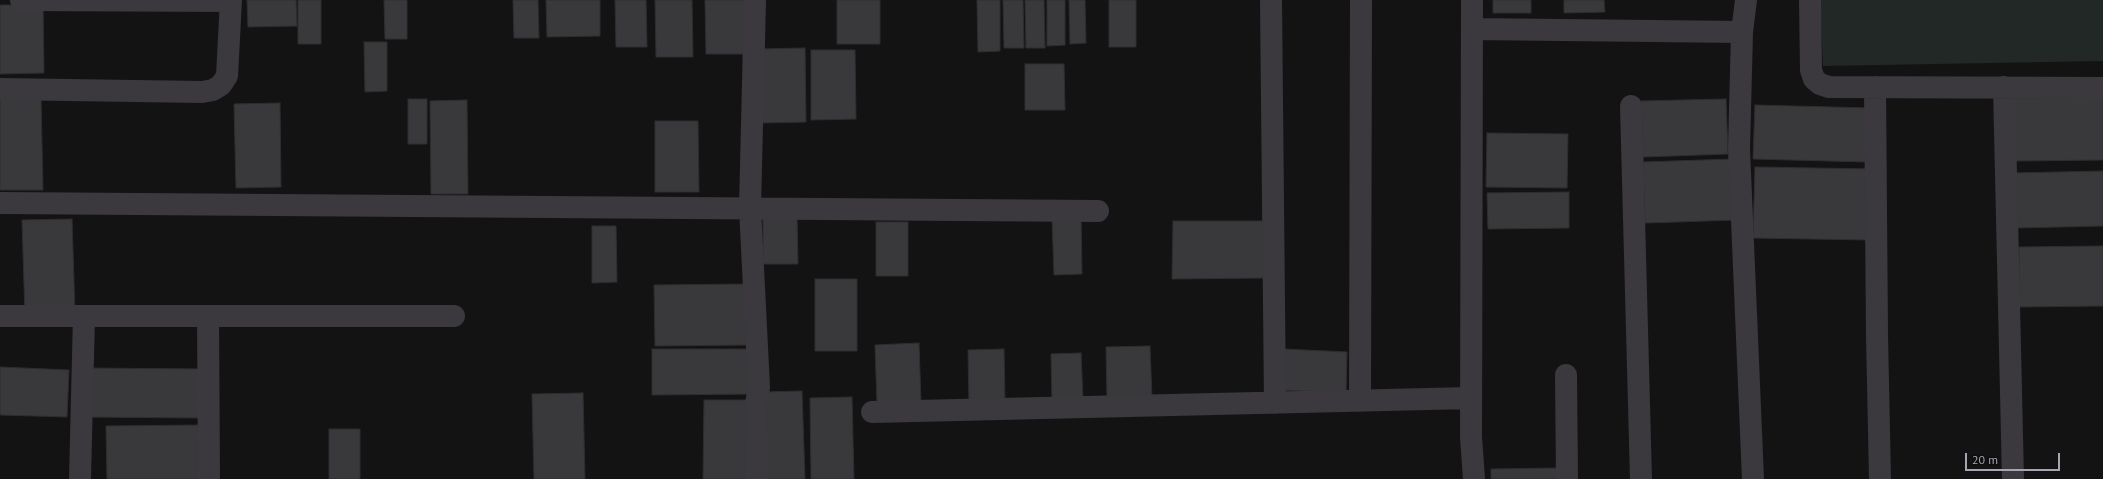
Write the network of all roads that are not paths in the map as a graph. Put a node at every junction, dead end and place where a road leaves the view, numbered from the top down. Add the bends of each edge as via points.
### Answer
1 (21, 0) edge
2 (755, 0) edge
3 (1271, 0) edge
4 (1361, 0) edge
5 (1472, 0) edge
6 (1746, 0) edge
7 (1810, 0) edge
8 (231, 1) edge
9 (1472, 29) junction
10 (1742, 32) junction
11 (1875, 87) junction
12 (2004, 87) junction
13 (2103, 88) edge
14 (0, 89) edge
15 (1631, 106) dead end
16 (0, 202) edge
17 (750, 208) junction
18 (1098, 211) dead end
19 (0, 316) edge
20 (84, 316) junction
21 (208, 316) junction
22 (454, 316) dead end
23 (1566, 376) dead end
24 (1471, 398) junction
25 (1360, 401) junction
26 (1275, 403) junction
27 (872, 412) dead end
28 (80, 479) edge
29 (209, 479) edge
30 (758, 479) edge
31 (1474, 479) edge
32 (1567, 479) edge
33 (1641, 479) edge
34 (1753, 479) edge
35 (1880, 479) edge
36 (2013, 479) edge

1 - 8 street
2 - 17 street
3 - 26 street
4 - 25 street
5 - 9 street
6 - 10 street
7 - 11 street via 1811,70 1814,79 1829,87
8 - 14 street via 227,76 221,85 213,90 202,92
9 - 10 street
9 - 24 street
10 - 34 street via 1739,148
11 - 12 street
11 - 35 street
12 - 13 street
12 - 36 street
15 - 33 street
16 - 17 street
17 - 18 street
17 - 30 street via 759,388 756,404
19 - 20 street
20 - 21 street
20 - 28 street
21 - 22 street
21 - 29 street
23 - 32 street
24 - 25 street
24 - 31 street
25 - 26 street
26 - 27 street

